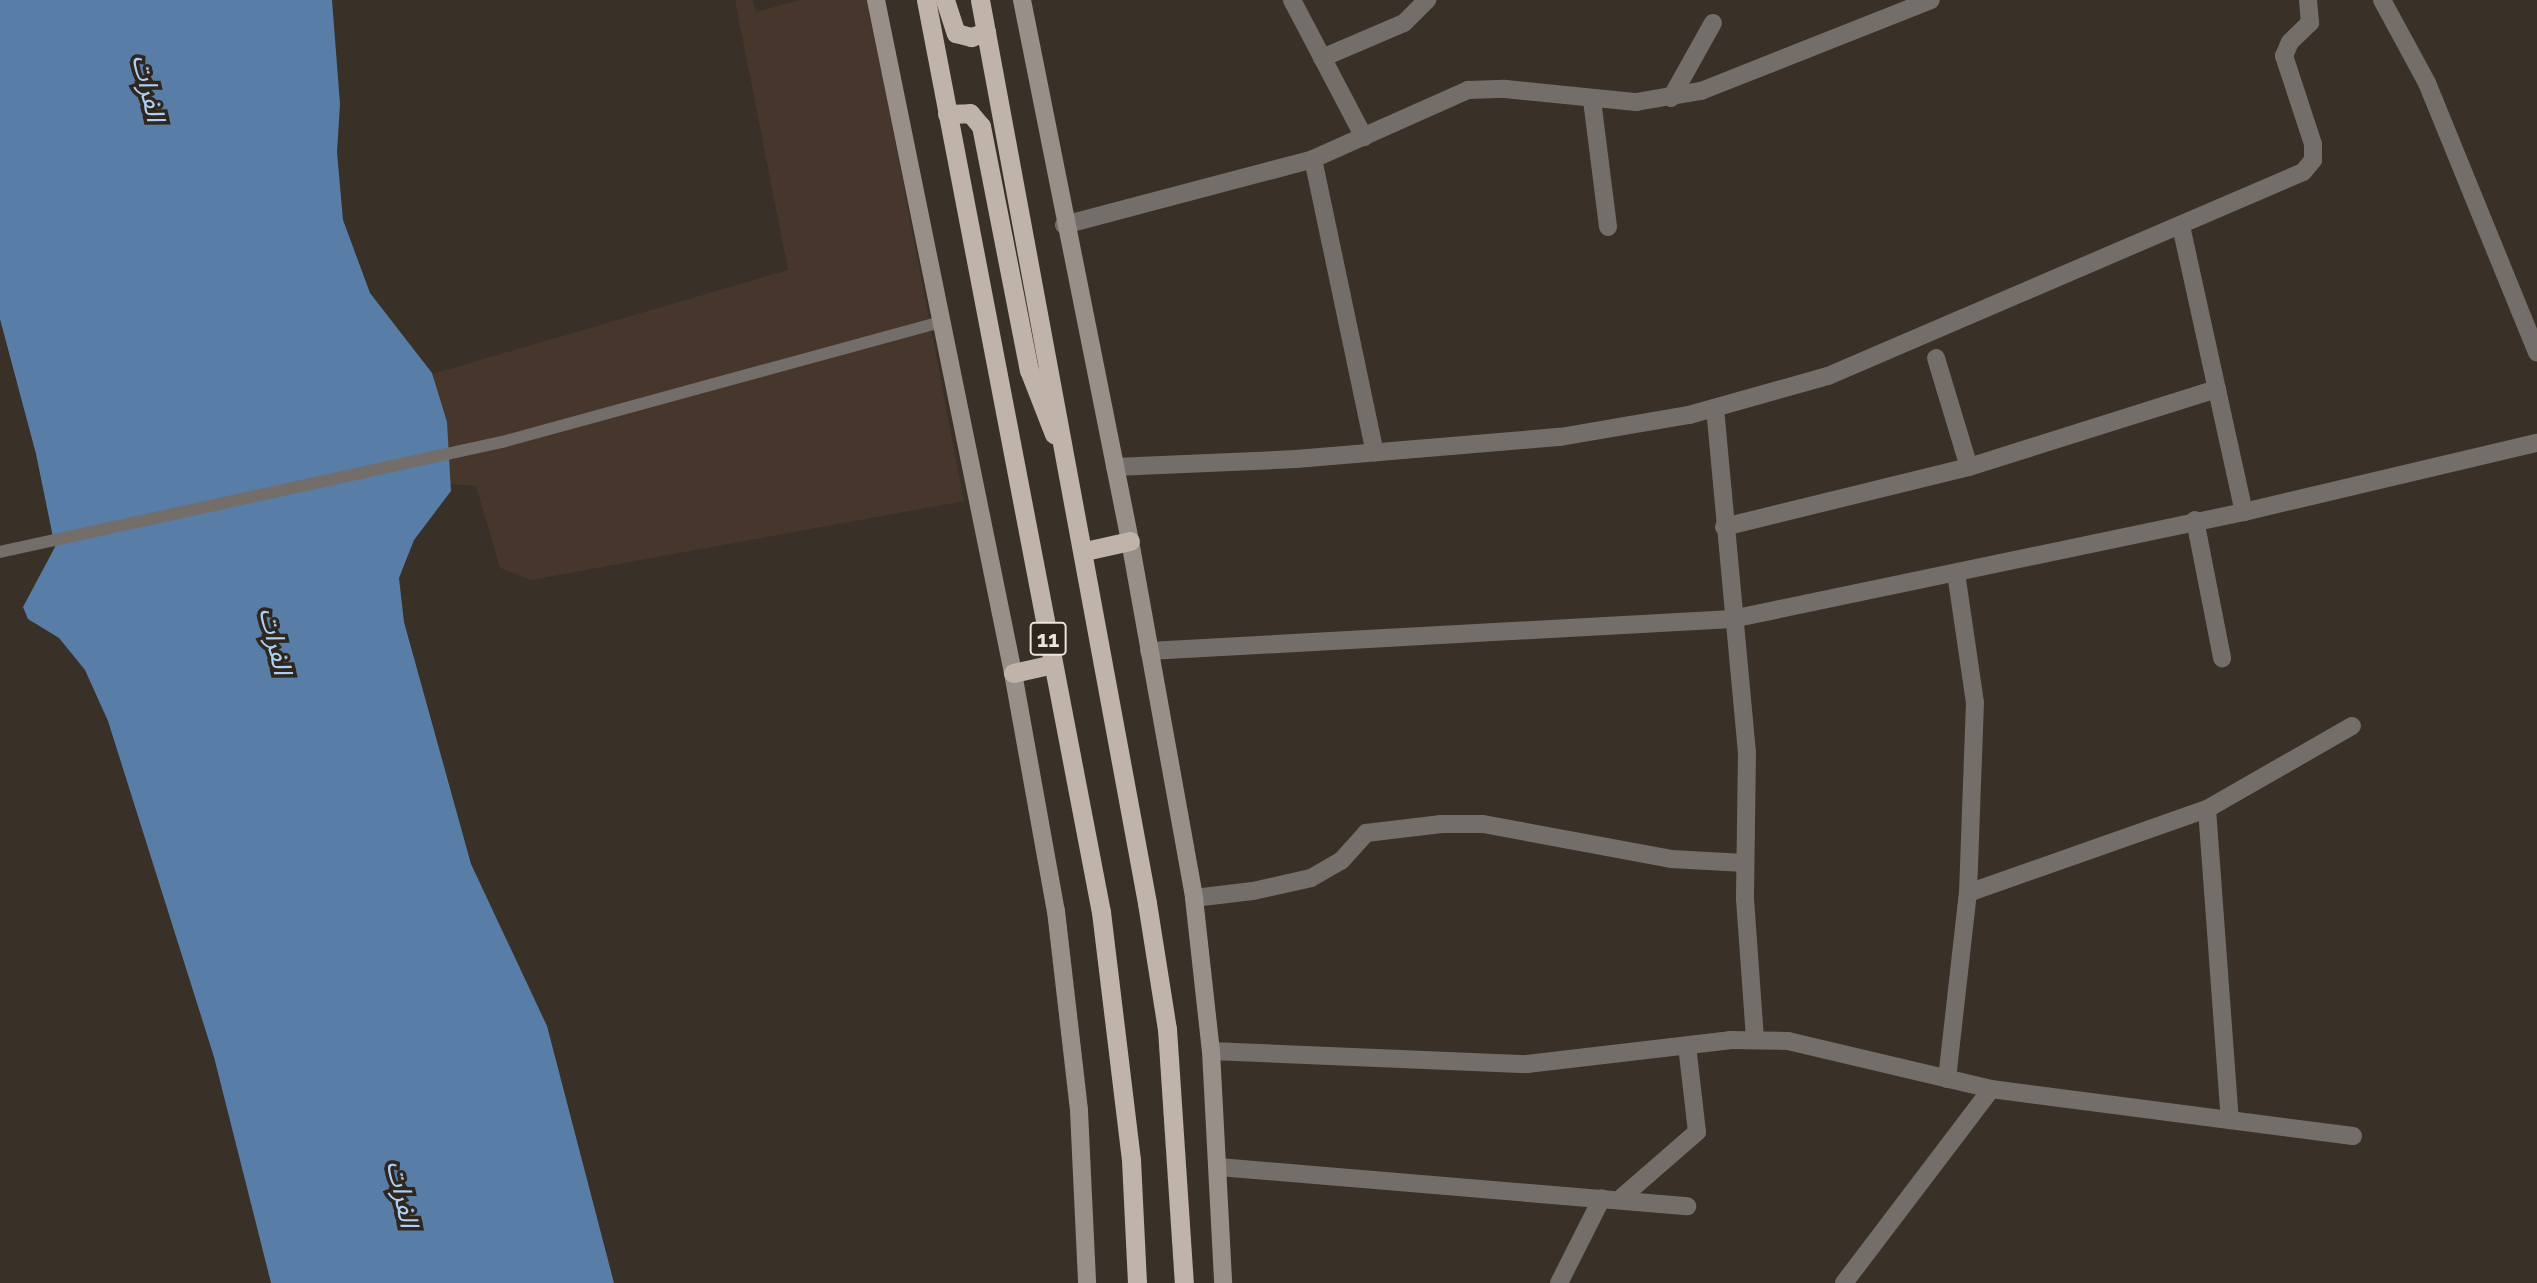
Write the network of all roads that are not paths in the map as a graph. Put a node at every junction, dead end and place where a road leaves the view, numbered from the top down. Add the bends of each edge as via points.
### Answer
1 (876, 0) edge
2 (926, 0) edge
3 (944, 0) edge
4 (979, 0) edge
5 (1021, 0) edge
6 (1292, 0) edge
7 (1427, 0) edge
8 (1931, 0) edge
9 (2308, 0) edge
10 (2382, 0) edge
11 (1713, 23) dead end
12 (986, 32) junction
13 (1322, 58) junction
14 (1671, 98) junction
15 (1592, 100) junction
16 (947, 114) junction
17 (1364, 137) junction
18 (1313, 159) junction
19 (1064, 225) junction
20 (2182, 226) junction
21 (1608, 227) dead end
22 (941, 322) junction
23 (2537, 352) edge
24 (1937, 358) dead end
25 (2217, 388) junction
26 (1715, 408) junction
27 (2537, 443) edge
28 (1375, 453) junction
29 (1115, 467) junction
30 (1969, 467) junction
31 (1070, 471) junction
32 (2244, 512) junction
33 (2195, 520) junction
34 (1724, 527) junction
35 (1130, 541) junction
36 (1085, 551) junction
37 (0, 552) edge
38 (1956, 573) junction
39 (1732, 619) junction
40 (1149, 650) junction
41 (2222, 658) dead end
42 (1053, 664) junction
43 (1013, 673) junction
44 (2352, 726) dead end
45 (2207, 808) junction
46 (1745, 863) junction
47 (1968, 893) junction
48 (1194, 898) junction
49 (1755, 1039) junction
50 (1687, 1046) junction
51 (1211, 1051) junction
52 (1947, 1079) junction
53 (1991, 1089) junction
54 (2230, 1120) junction
55 (2353, 1136) dead end
56 (1219, 1167) junction
57 (1602, 1198) junction
58 (1620, 1199) junction
59 (1687, 1206) dead end
60 (1087, 1283) edge
61 (1137, 1283) edge
62 (1184, 1283) edge
63 (1223, 1283) edge
64 (1559, 1283) edge
65 (1844, 1283) edge

1 - 22 main road
2 - 16 highway, 11
3 - 12 highway via 956,33 971,37
4 - 12 highway, 11
5 - 19 main road
6 - 13 street
7 - 13 street via 1404,23
8 - 14 street via 1741,78
9 - 20 street via 2310,23 2290,42 2284,56 2313,144 2312,160 2296,176
10 - 23 street via 2427,83
11 - 14 street
12 - 31 highway, 11
13 - 17 street
14 - 15 street
15 - 17 street via 1480,88 1455,94
15 - 21 street
16 - 31 highway via 966,112 981,126 1029,370
16 - 42 highway, 11
17 - 18 street
18 - 19 street
18 - 28 street
19 - 29 main road
20 - 25 street
20 - 26 street via 1828,376
22 - 37 lane via 502,442
22 - 43 main road
24 - 30 street
25 - 30 street
25 - 32 street
26 - 28 street via 1560,437
26 - 34 street
27 - 32 street
28 - 29 street
29 - 35 main road
30 - 34 street
31 - 36 highway, 11
32 - 33 street
33 - 38 street
33 - 41 street
34 - 39 street
35 - 36 highway
35 - 40 main road
36 - 62 highway, 11 via 1167,1029
38 - 39 street
38 - 47 street via 1975,703
39 - 40 street
39 - 46 street via 1747,752
40 - 48 main road
42 - 43 highway
42 - 61 highway, 11 via 1101,912 1118,1036
43 - 60 main road via 1069,1011
44 - 45 street
45 - 47 street
45 - 54 street
46 - 48 street via 1713,864 1629,853 1483,824 1441,824 1366,833 1340,860 1311,878
46 - 49 street
47 - 52 street
48 - 51 main road
49 - 50 street
49 - 52 street via 1819,1047
50 - 51 street via 1527,1065
50 - 58 street via 1697,1132
51 - 56 main road
52 - 53 street
53 - 54 street
53 - 65 street
54 - 55 street
56 - 57 street
56 - 63 main road
57 - 58 street
57 - 64 street
58 - 59 street

